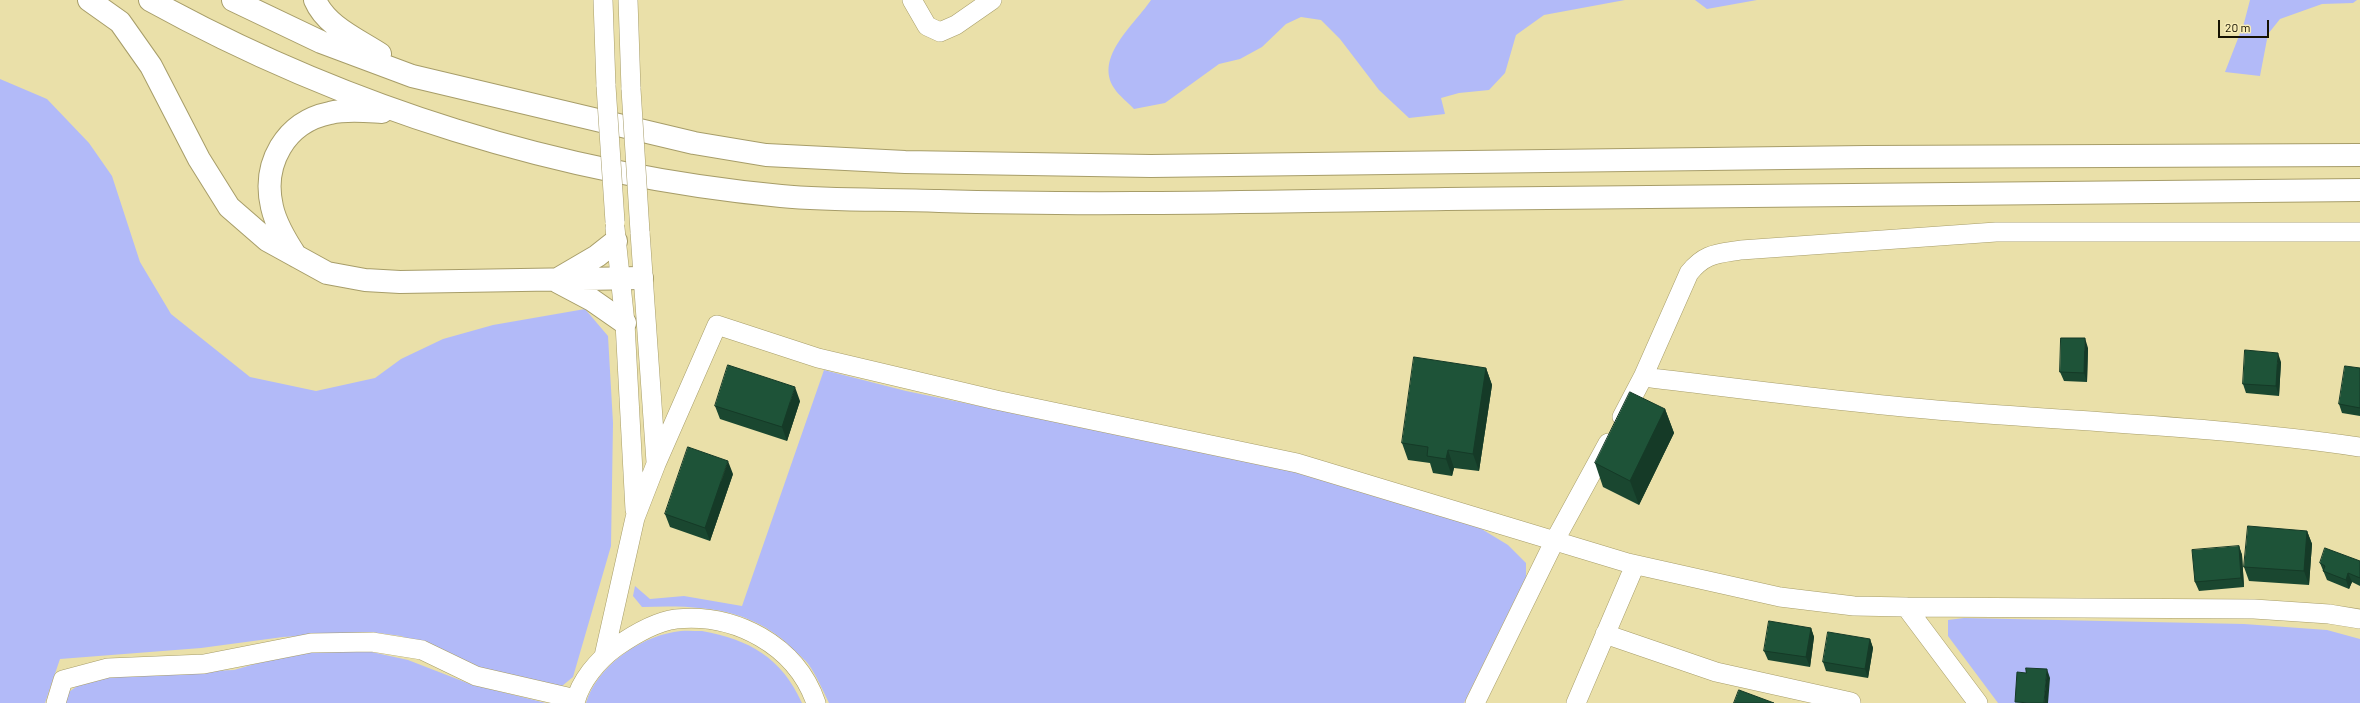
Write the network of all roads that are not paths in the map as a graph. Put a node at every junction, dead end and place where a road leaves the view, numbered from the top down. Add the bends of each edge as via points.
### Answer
1 (89, 0) edge
2 (150, 0) edge
3 (232, 0) edge
4 (315, 0) edge
5 (603, 0) edge
6 (628, 0) edge
7 (912, 0) edge
8 (992, 0) edge
9 (412, 76) junction
10 (395, 112) junction
11 (2360, 155) edge
12 (2360, 190) edge
13 (615, 232) junction
14 (2360, 232) edge
15 (297, 258) junction
16 (642, 278) junction
17 (620, 280) junction
18 (555, 281) junction
19 (625, 323) junction
20 (1644, 377) junction
21 (2360, 447) edge
22 (656, 464) junction
23 (635, 518) junction
24 (1555, 540) junction
25 (1635, 565) junction
26 (1906, 607) junction
27 (2360, 618) edge
28 (1605, 634) junction
29 (604, 656) junction
30 (575, 701) edge
31 (1851, 702) edge
32 (56, 703) edge
33 (816, 703) edge
34 (1475, 703) edge
35 (1576, 703) edge
36 (1978, 703) edge

1 - 15 highway via 120,22 151,66 199,159 228,207 267,240
2 - 10 highway via 195,25 297,72
3 - 9 highway via 320,42
4 - 9 highway via 319,10 336,26
5 - 13 street, bridge
6 - 16 street, bridge
7 - 8 street via 927,26 940,32 956,25
9 - 11 highway via 701,144 766,155 904,162 1151,166 1874,157
10 - 12 highway via 473,136 621,174 785,196 1021,203
10 - 15 highway via 329,113 302,124 284,139 273,160 268,184 274,215
13 - 17 street
13 - 18 highway via 597,256
14 - 20 street via 1996,232 1711,254 1699,261 1689,273
15 - 18 highway via 327,273 365,280
16 - 17 highway
16 - 22 street
17 - 18 highway
17 - 19 street
18 - 19 highway via 592,300
19 - 23 street
20 - 21 street via 1948,411 2231,431
20 - 24 street
22 - 23 street
22 - 24 street via 717,325 818,358 996,400 1297,463
23 - 29 street
24 - 25 street
24 - 34 street
25 - 26 street via 1780,597 1854,606
25 - 28 street
26 - 27 street via 2254,609
26 - 36 street
28 - 31 street via 1716,672
28 - 35 street
29 - 30 street via 588,676
29 - 33 street via 636,632 675,619 715,619 754,631 787,655 810,687
30 - 32 street via 476,676 422,650 372,642 312,643 204,664 108,668 63,680

